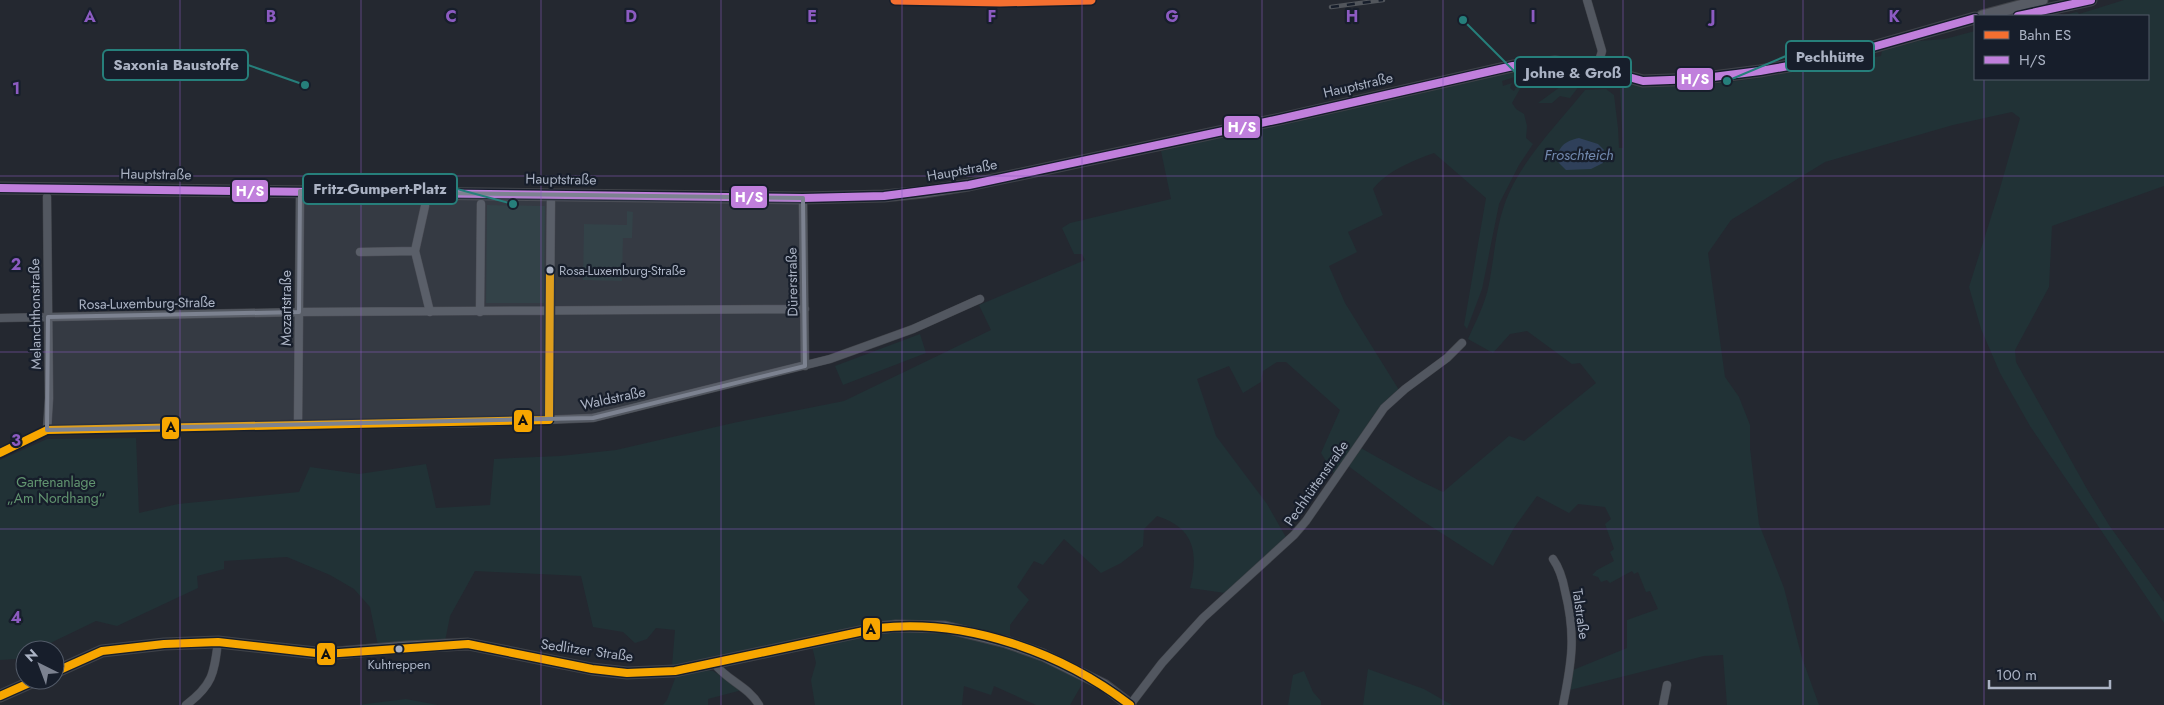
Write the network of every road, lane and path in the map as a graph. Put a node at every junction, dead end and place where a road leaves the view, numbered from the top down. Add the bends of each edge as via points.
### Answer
1 (1586, 0) edge
2 (2042, 0) edge
3 (2091, 0) edge
4 (1986, 15) edge
5 (2023, 15) edge
6 (1974, 18) edge
7 (1974, 26) edge
8 (1911, 38) junction
9 (1597, 68) junction
10 (0, 188) edge
11 (300, 191) junction
12 (551, 193) junction
13 (47, 197) dead end
14 (803, 198) junction
15 (481, 204) dead end
16 (425, 206) dead end
17 (415, 251) junction
18 (360, 252) dead end
19 (980, 299) dead end
20 (805, 309) junction
21 (549, 311) junction
22 (299, 312) junction
23 (430, 312) junction
24 (480, 312) junction
25 (0, 318) edge
26 (48, 318) junction
27 (1462, 343) dead end
28 (805, 366) junction
29 (549, 420) junction
30 (298, 426) junction
31 (46, 430) junction
32 (0, 453) edge
33 (1553, 559) dead end
34 (218, 642) junction
35 (714, 662) junction
36 (65, 668) edge
37 (1667, 684) dead end
38 (15, 689) edge
39 (0, 696) edge
40 (188, 704) edge
41 (759, 705) edge
42 (1130, 705) edge
43 (1563, 705) edge
44 (1663, 705) edge

1 - 9 street via 1602,51
2 - 4 main road
3 - 5 main road
6 - 8 main road, Hauptstraße
7 - 8 main road, Hauptstraße
8 - 9 main road, Hauptstraße via 1824,60 1697,79 1643,80
9 - 14 main road, Hauptstraße via 1555,62 1513,66 969,186 884,196
10 - 11 main road, Hauptstraße
11 - 12 main road, Hauptstraße
11 - 22 street, Mozartstraße
12 - 14 main road, Hauptstraße
12 - 21 street
13 - 26 street, Melanchthonstraße
14 - 20 street, Dürerstraße
15 - 24 street
16 - 17 street
17 - 18 street
17 - 23 street
19 - 28 street, Waldstraße via 913,329
20 - 21 street, Rosa-Luxemburg-Straße
20 - 28 street, Dürerstraße
21 - 24 street, Rosa-Luxemburg-Straße
21 - 29 street
22 - 23 street, Rosa-Luxemburg-Straße
22 - 26 street, Rosa-Luxemburg-Straße
22 - 30 street, Mozartstraße
23 - 24 street, Rosa-Luxemburg-Straße
25 - 26 street, Rosa-Luxemburg-Straße
26 - 31 street, Melanchthonstraße
27 - 42 street, Pechhüttenstraße via 1448,358 1404,389 1384,408 1294,535 1197,624
28 - 29 street, Waldstraße via 593,418
29 - 30 street, Waldstraße
30 - 31 street, Waldstraße
31 - 32 street, Waldstraße
33 - 43 street, Talstraße via 1564,586 1573,632 1572,664
34 - 35 main road, Sedlitzer Straße via 325,654 468,644 627,673 675,671
34 - 36 main road, Sedlitzer Straße via 102,651
34 - 40 street via 210,683
35 - 41 street via 745,688
35 - 42 main road, Sedlitzer Straße via 878,628 945,627 997,639 1043,655 1104,685
37 - 44 street
38 - 39 main road

